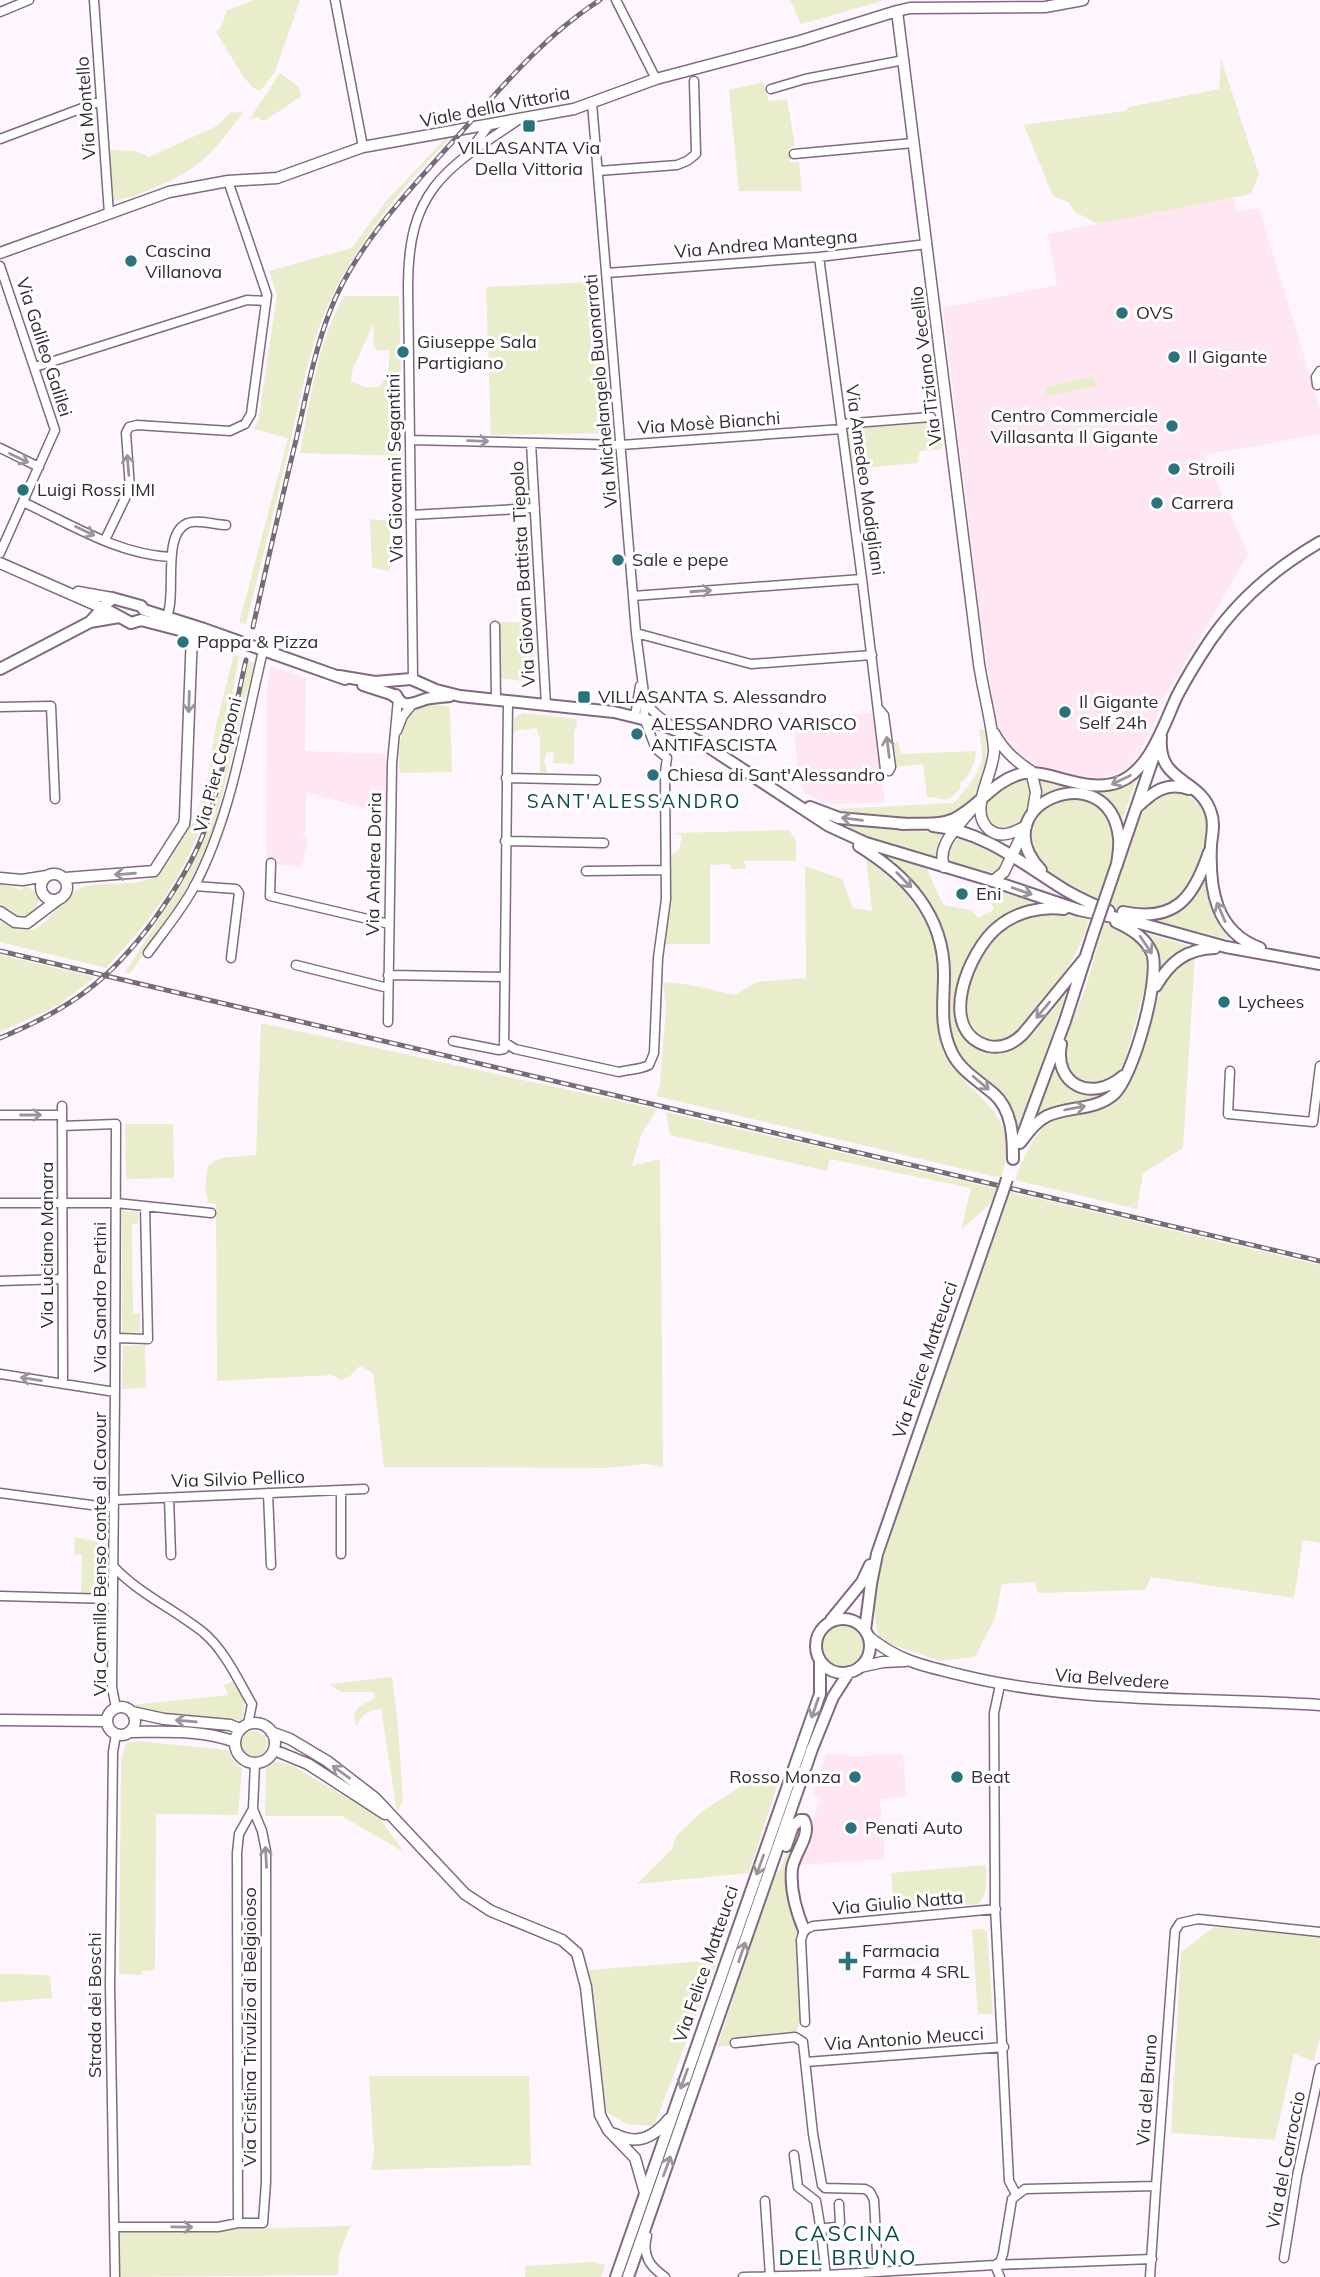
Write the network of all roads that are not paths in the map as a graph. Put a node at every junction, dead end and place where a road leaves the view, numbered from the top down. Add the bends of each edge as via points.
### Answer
1 (29, 0) edge
2 (94, 0) edge
3 (335, 0) edge
4 (616, 0) edge
5 (1083, 0) edge
6 (897, 11) junction
7 (0, 12) edge
8 (904, 60) junction
9 (656, 79) junction
10 (694, 81) dead end
11 (771, 89) dead end
12 (102, 101) junction
13 (592, 103) junction
14 (517, 121) junction
15 (489, 125) junction
16 (0, 139) edge
17 (914, 144) junction
18 (363, 147) junction
19 (470, 151) junction
20 (794, 154) dead end
21 (598, 171) junction
22 (228, 181) junction
23 (109, 214) junction
24 (927, 244) junction
25 (0, 253) edge
26 (819, 257) junction
27 (0, 266) edge
28 (607, 273) junction
29 (266, 301) junction
30 (35, 366) junction
31 (1320, 371) edge
32 (1317, 385) dead end
33 (931, 417) dead end
34 (842, 427) junction
35 (410, 440) junction
36 (531, 443) junction
37 (621, 445) junction
38 (0, 448) edge
39 (39, 467) junction
40 (23, 502) junction
41 (535, 509) junction
42 (411, 515) junction
43 (226, 526) dead end
44 (105, 540) junction
45 (1320, 542) edge
46 (0, 553) edge
47 (171, 557) junction
48 (0, 563) edge
49 (862, 579) junction
50 (633, 596) junction
51 (106, 605) junction
52 (142, 615) junction
53 (119, 617) junction
54 (165, 621) junction
55 (90, 622) junction
56 (495, 626) dead end
57 (636, 633) junction
58 (192, 634) junction
59 (261, 650) junction
60 (872, 654) junction
61 (0, 670) edge
62 (339, 676) junction
63 (640, 677) junction
64 (412, 680) junction
65 (460, 696) junction
66 (398, 699) junction
67 (502, 700) junction
68 (645, 701) junction
69 (414, 704) junction
70 (546, 705) junction
71 (0, 707) edge
72 (878, 708) junction
73 (987, 716) junction
74 (639, 717) junction
75 (678, 731) junction
76 (1161, 734) junction
77 (393, 740) junction
78 (1031, 772) junction
79 (506, 778) junction
80 (596, 780) dead end
81 (779, 791) junction
82 (1199, 794) junction
83 (981, 798) junction
84 (55, 799) dead end
85 (1033, 810) junction
86 (1134, 810) junction
87 (901, 824) junction
88 (1027, 825) junction
89 (829, 826) junction
90 (956, 830) junction
91 (505, 841) junction
92 (604, 843) dead end
93 (1211, 846) junction
94 (1012, 856) junction
95 (271, 863) dead end
96 (1117, 865) junction
97 (944, 867) junction
98 (666, 870) junction
99 (586, 871) dead end
100 (47, 876) junction
101 (0, 878) edge
102 (65, 878) junction
103 (22, 880) junction
104 (993, 881) junction
105 (194, 886) junction
106 (1065, 889) junction
107 (42, 891) junction
108 (61, 898) junction
109 (1105, 908) junction
110 (1079, 910) junction
111 (44, 911) junction
112 (0, 912) edge
113 (389, 924) junction
114 (1226, 947) junction
115 (148, 953) dead end
116 (1086, 957) junction
117 (231, 958) dead end
118 (1295, 960) junction
119 (1320, 962) edge
120 (296, 965) dead end
121 (388, 975) junction
122 (504, 976) junction
123 (388, 988) junction
124 (1153, 992) junction
125 (1065, 1021) junction
126 (388, 1022) dead end
127 (453, 1041) dead end
128 (504, 1042) junction
129 (1320, 1066) edge
130 (1230, 1071) dead end
131 (1128, 1072) junction
132 (1318, 1103) edge
133 (0, 1115) edge
134 (62, 1126) junction
135 (1020, 1143) junction
136 (1013, 1159) junction
137 (0, 1203) edge
138 (62, 1203) junction
139 (116, 1203) junction
140 (145, 1206) junction
141 (211, 1213) dead end
142 (62, 1279) junction
143 (0, 1281) edge
144 (116, 1338) junction
145 (0, 1374) edge
146 (63, 1384) junction
147 (115, 1392) junction
148 (364, 1489) dead end
149 (341, 1490) junction
150 (0, 1493) edge
151 (268, 1493) junction
152 (169, 1497) junction
153 (114, 1504) junction
154 (341, 1554) dead end
155 (877, 1554) junction
156 (171, 1555) dead end
157 (271, 1565) dead end
158 (113, 1566) junction
159 (0, 1596) edge
160 (112, 1599) junction
161 (830, 1621) junction
162 (867, 1634) junction
163 (820, 1660) junction
164 (905, 1661) junction
165 (860, 1667) junction
166 (849, 1672) junction
167 (1000, 1685) junction
168 (1320, 1705) edge
169 (116, 1707) junction
170 (132, 1712) junction
171 (0, 1720) edge
172 (107, 1721) junction
173 (244, 1727) junction
174 (129, 1732) junction
175 (271, 1732) junction
176 (116, 1734) junction
177 (234, 1742) junction
178 (274, 1750) junction
179 (256, 1763) junction
180 (253, 1809) junction
181 (391, 1818) junction
182 (768, 1875) junction
183 (996, 1909) junction
184 (804, 1930) junction
185 (1320, 1932) edge
186 (806, 2022) dead end
187 (735, 2043) dead end
188 (1004, 2048) junction
189 (806, 2062) junction
190 (1320, 2068) edge
191 (669, 2119) junction
192 (608, 2130) junction
193 (794, 2155) dead end
194 (1156, 2186) junction
195 (645, 2193) junction
196 (1016, 2194) junction
197 (765, 2201) dead end
198 (839, 2204) dead end
199 (652, 2209) junction
200 (238, 2223) junction
201 (114, 2227) junction
202 (821, 2231) junction
203 (1284, 2258) dead end
204 (1152, 2259) junction
205 (995, 2265) junction
206 (878, 2271) junction
207 (770, 2276) edge
208 (826, 2276) edge
209 (116, 2277) edge
210 (616, 2277) edge
211 (628, 2277) edge
212 (665, 2277) edge
213 (743, 2277) edge
214 (1000, 2277) edge
215 (1150, 2277) edge

1 - 7 street
2 - 12 street, Via Montello
3 - 18 street
4 - 9 street
5 - 6 street, Viale della Vittoria via 1045,7
6 - 8 street, Via Tiziano Vecellio
6 - 9 street, Viale della Vittoria
8 - 11 street
8 - 17 street, Via Tiziano Vecellio
9 - 13 street, Viale della Vittoria
10 - 21 street via 696,153 677,165
12 - 16 street
12 - 23 street, Via Montello
13 - 14 street, Viale della Vittoria
13 - 21 street, Via Michelangelo Buonarroti
14 - 15 street, Viale della Vittoria
14 - 19 street, Via Giovanni Segantini
15 - 18 street, Viale della Vittoria
15 - 19 street, Via Giovanni Segantini
17 - 20 street
17 - 24 street, Via Tiziano Vecellio
18 - 22 street, Viale della Vittoria via 277,178
19 - 35 street, Via Giovanni Segantini via 427,197 412,237 408,278
21 - 28 street, Via Michelangelo Buonarroti
22 - 23 street, Viale della Vittoria via 169,192
22 - 29 street
23 - 25 street, Viale della Vittoria
24 - 26 street, Via Andrea Mantegna
24 - 73 street, Via Tiziano Vecellio
26 - 28 street, Via Andrea Mantegna
26 - 34 street, Via Amedeo Modigliani
27 - 30 street, Via Galileo Galilei
28 - 37 street, Via Michelangelo Buonarroti
29 - 30 street via 247,300
44 -> 29 street via 130,488 126,433 132,426 230,431 245,424 251,414
30 - 39 street, Via Galileo Galilei via 55,430
31 - 32 street
33 - 34 street, Via Mosè Bianchi
34 - 37 street, Via Mosè Bianchi
34 - 49 street, Via Amedeo Modigliani
35 -> 36 street, Via Mosè Bianchi
35 - 42 street, Via Giovanni Segantini
36 - 37 street, Via Mosè Bianchi
36 - 41 street, Via Giovan Battista Tiepolo
37 - 50 street, Via Michelangelo Buonarroti
38 -> 39 street
39 - 40 street, Via Galileo Galilei
40 -> 44 street
40 - 46 street, Via Galileo Galilei
41 - 42 street
41 - 70 street, Via Giovan Battista Tiepolo
42 - 64 street, Via Giovanni Segantini
43 - 47 street via 185,524
44 - 47 street via 147,556
45 - 76 main road via 1260,584 1230,615 1194,666
47 - 54 street via 173,598
48 - 51 street
50 -> 49 street
49 - 60 street, Via Amedeo Modigliani
50 - 57 street, Via Michelangelo Buonarroti
51 - 52 main road via 138,604
51 - 53 main road
51 - 55 main road
52 - 53 main road via 135,623
52 - 54 main road
53 - 55 main road
54 - 58 main road
54 - 59 main road
55 - 61 main road
56 - 67 street
57 - 60 street via 751,664
57 - 63 street, Via Michelangelo Buonarroti
58 - 59 main road
58 -> 102 street via 184,824 154,871
59 - 62 main road
59 - 105 street, Via Pier Capponi via 223,818
60 - 72 street, Via Amedeo Modigliani
62 - 64 main road via 375,682
62 - 66 main road
63 - 68 street, Via Michelangelo Buonarroti
63 - 74 street, Via Michelangelo Buonarroti
64 - 65 main road
64 - 66 main road via 396,687
64 - 69 main road via 422,693
65 - 67 main road
65 - 69 main road
66 - 69 main road
66 - 77 street, Via Andrea Doria
67 - 70 main road
67 - 79 street
68 - 74 street, Via Michelangelo Buonarroti
68 - 75 street
69 - 77 street, Via Andrea Doria
70 - 74 main road
71 - 84 street via 51,706
72 -> 72 street, Via Amedeo Modigliani via 884,769 889,771 884,715
73 - 78 street via 1000,745
73 - 83 street, Via Tiziano Vecellio via 994,752
74 - 75 main road
74 - 98 street via 656,749 667,758
75 - 81 main road
76 -> 78 main road via 1140,766 1121,782 1080,784
76 - 82 main road via 1162,760
76 - 86 main road
77 - 113 street, Via Andrea Doria
78 - 83 main road via 1004,780
78 - 85 street via 1036,792
79 - 80 street
79 - 91 street
87 -> 81 main road via 830,816
81 - 89 main road
82 - 86 main road via 1184,787 1164,787
82 - 93 main road via 1213,820
83 - 87 main road via 953,819
83 - 88 street via 988,829 1004,835
83 - 90 street, Via Tiziano Vecellio
85 - 88 main road
85 - 96 main road via 1064,792 1097,799 1118,830
86 - 96 main road
87 - 90 main road
88 - 94 street
88 - 106 main road via 1031,858
89 - 97 main road via 883,849
89 -> 136 main road via 887,863 925,906 942,948 946,1037 964,1069 1002,1102 1011,1126
90 - 94 main road
90 - 97 street, Via Tiziano Vecellio via 944,844
91 - 92 street
91 - 122 street
93 - 109 main road via 1196,887 1175,906 1144,914
118 -> 93 main road via 1244,943 1224,921 1214,895
94 - 104 street
94 - 106 main road
95 - 113 street via 270,896
96 - 109 main road
97 - 104 main road
98 - 99 street
98 - 128 street via 649,1065 620,1072 515,1049
100 - 102 street via 55,873
100 - 103 street
100 - 107 street
101 - 103 street
102 - 108 street via 67,890
103 - 107 street
104 -> 110 main road
105 - 115 street, Via Pier Capponi
105 - 117 street via 239,893
106 - 109 main road
107 - 108 street via 50,899
107 - 111 street
108 - 111 street
109 - 110 main road
109 - 114 main road via 1132,921
109 - 116 main road, bridge
109 -> 124 main road via 1149,946 1155,969
116 -> 110 main road via 1012,1043 990,1046 968,1031 961,1007 962,987 985,940 1003,923 1029,912
111 - 112 street via 24,924
113 - 121 street, Via Andrea Doria
114 - 118 main road
114 - 124 main road via 1198,949 1183,956 1166,970
116 - 125 main road
118 - 119 main road
120 - 123 street
121 - 122 street
121 - 123 street, Via Andrea Doria
122 - 128 street
123 - 126 street, Via Andrea Doria
124 - 131 main road
125 - 131 main road via 1059,1054 1073,1084 1101,1089
125 - 135 main road
127 - 128 street via 499,1050 504,1049
129 - 132 street
130 - 132 street via 1228,1114 1313,1122
135 -> 131 main road via 1046,1117 1109,1098
133 -> 134 street, Via Luciano Manara via 62,1110
134 - 138 street, Via Luciano Manara
134 - 139 street, Via Sandro Pertini via 116,1124
135 - 136 main road
136 - 155 main road, Via Felice Matteucci, bridge
137 - 138 street
138 - 139 street
138 - 142 street, Via Luciano Manara
139 - 140 street
139 - 144 street, Via Sandro Pertini
140 - 141 street
140 - 144 street via 148,1339
142 - 143 street
142 - 146 street, Via Luciano Manara
144 - 147 street, Via Sandro Pertini
146 -> 145 street, Via Camillo Benso conte di Cavour
146 - 147 street, Via Camillo Benso conte di Cavour
147 - 153 street, Via Camillo Benso conte di Cavour
148 - 149 street, Via Silvio Pellico
149 - 151 street, Via Silvio Pellico
149 - 154 street
150 - 153 street, Via Silvio Pellico
151 - 152 street, Via Silvio Pellico
151 - 157 street
152 - 153 street, Via Silvio Pellico
152 - 156 street
153 - 158 street, Via Camillo Benso conte di Cavour
155 - 161 main road, Via Felice Matteucci via 862,1582
155 - 162 main road, Via Felice Matteucci
158 - 160 street, Via Camillo Benso conte di Cavour
158 - 173 street via 218,1647 252,1704
159 - 160 street
160 - 169 street, Via Camillo Benso conte di Cavour
161 - 162 main road via 849,1619
161 - 163 main road, Via Felice Matteucci via 818,1634
162 - 164 street, Via Belvedere
162 - 165 main road, Via Felice Matteucci via 868,1656
163 - 166 main road via 833,1671
163 -> 191 main road, Via Felice Matteucci via 820,1694
164 - 165 street, Via Belvedere
164 - 167 street, Via Belvedere
165 - 166 main road
166 - 182 main road, Via Felice Matteucci via 833,1697 812,1749
167 - 168 street, Via Belvedere
167 - 183 street via 994,1713
169 - 170 street
169 - 172 street
173 -> 170 street
170 - 174 street via 135,1721
171 - 172 street
172 - 176 street
173 - 175 street via 257,1723
173 - 177 street
174 - 176 street
174 - 177 street via 213,1736
175 - 178 street
181 -> 175 street via 375,1798 327,1761
176 - 201 street, Strada dei Boschi via 110,1979
177 - 179 street via 242,1759
178 - 179 street via 269,1758
178 - 181 street via 308,1764
179 - 180 street, Via Cristina Trivulzio di Belgioioso
180 - 200 street, Via Cristina Trivulzio di Belgioioso via 239,1834 237,1853
200 -> 180 street, Via Cristina Trivulzio di Belgioioso via 263,2223 266,2182 266,1851
181 - 192 street via 465,1894 491,1911 562,1940 577,1953 586,1987 600,2115
182 - 184 main road via 779,1864 794,1824 803,1820 806,1830 792,1872 795,1905
199 -> 182 main road, Via Felice Matteucci
183 - 184 street, Via Giulio Natta
183 - 188 street
184 - 186 street
185 - 194 street, Via del Bruno via 1198,1919 1180,1923 1175,1931
187 - 189 street via 798,2038
188 - 189 street, Via Antonio Meucci
188 - 196 street via 1009,2181
189 - 206 street via 822,2185 870,2192
190 - 203 street, Via del Carroccio
191 - 192 street via 653,2136 642,2140
191 - 195 main road, Via Felice Matteucci
192 - 195 street via 635,2158
193 - 202 street via 798,2187 816,2201
194 - 196 street via 1025,2189
194 - 204 street
195 - 210 main road, Via Felice Matteucci
196 - 205 street via 1003,2254
197 - 207 street
198 - 202 street via 838,2227
199 - 211 main road, Via Felice Matteucci
199 - 212 street via 644,2248 651,2266
201 -> 200 street, Via Cristina Trivulzio di Belgioioso via 218,2228
201 - 209 street, Strada dei Boschi
202 - 208 street
204 - 205 street
204 - 215 street
205 - 206 street
205 - 214 street
206 - 208 street
207 - 208 street
207 - 213 street

